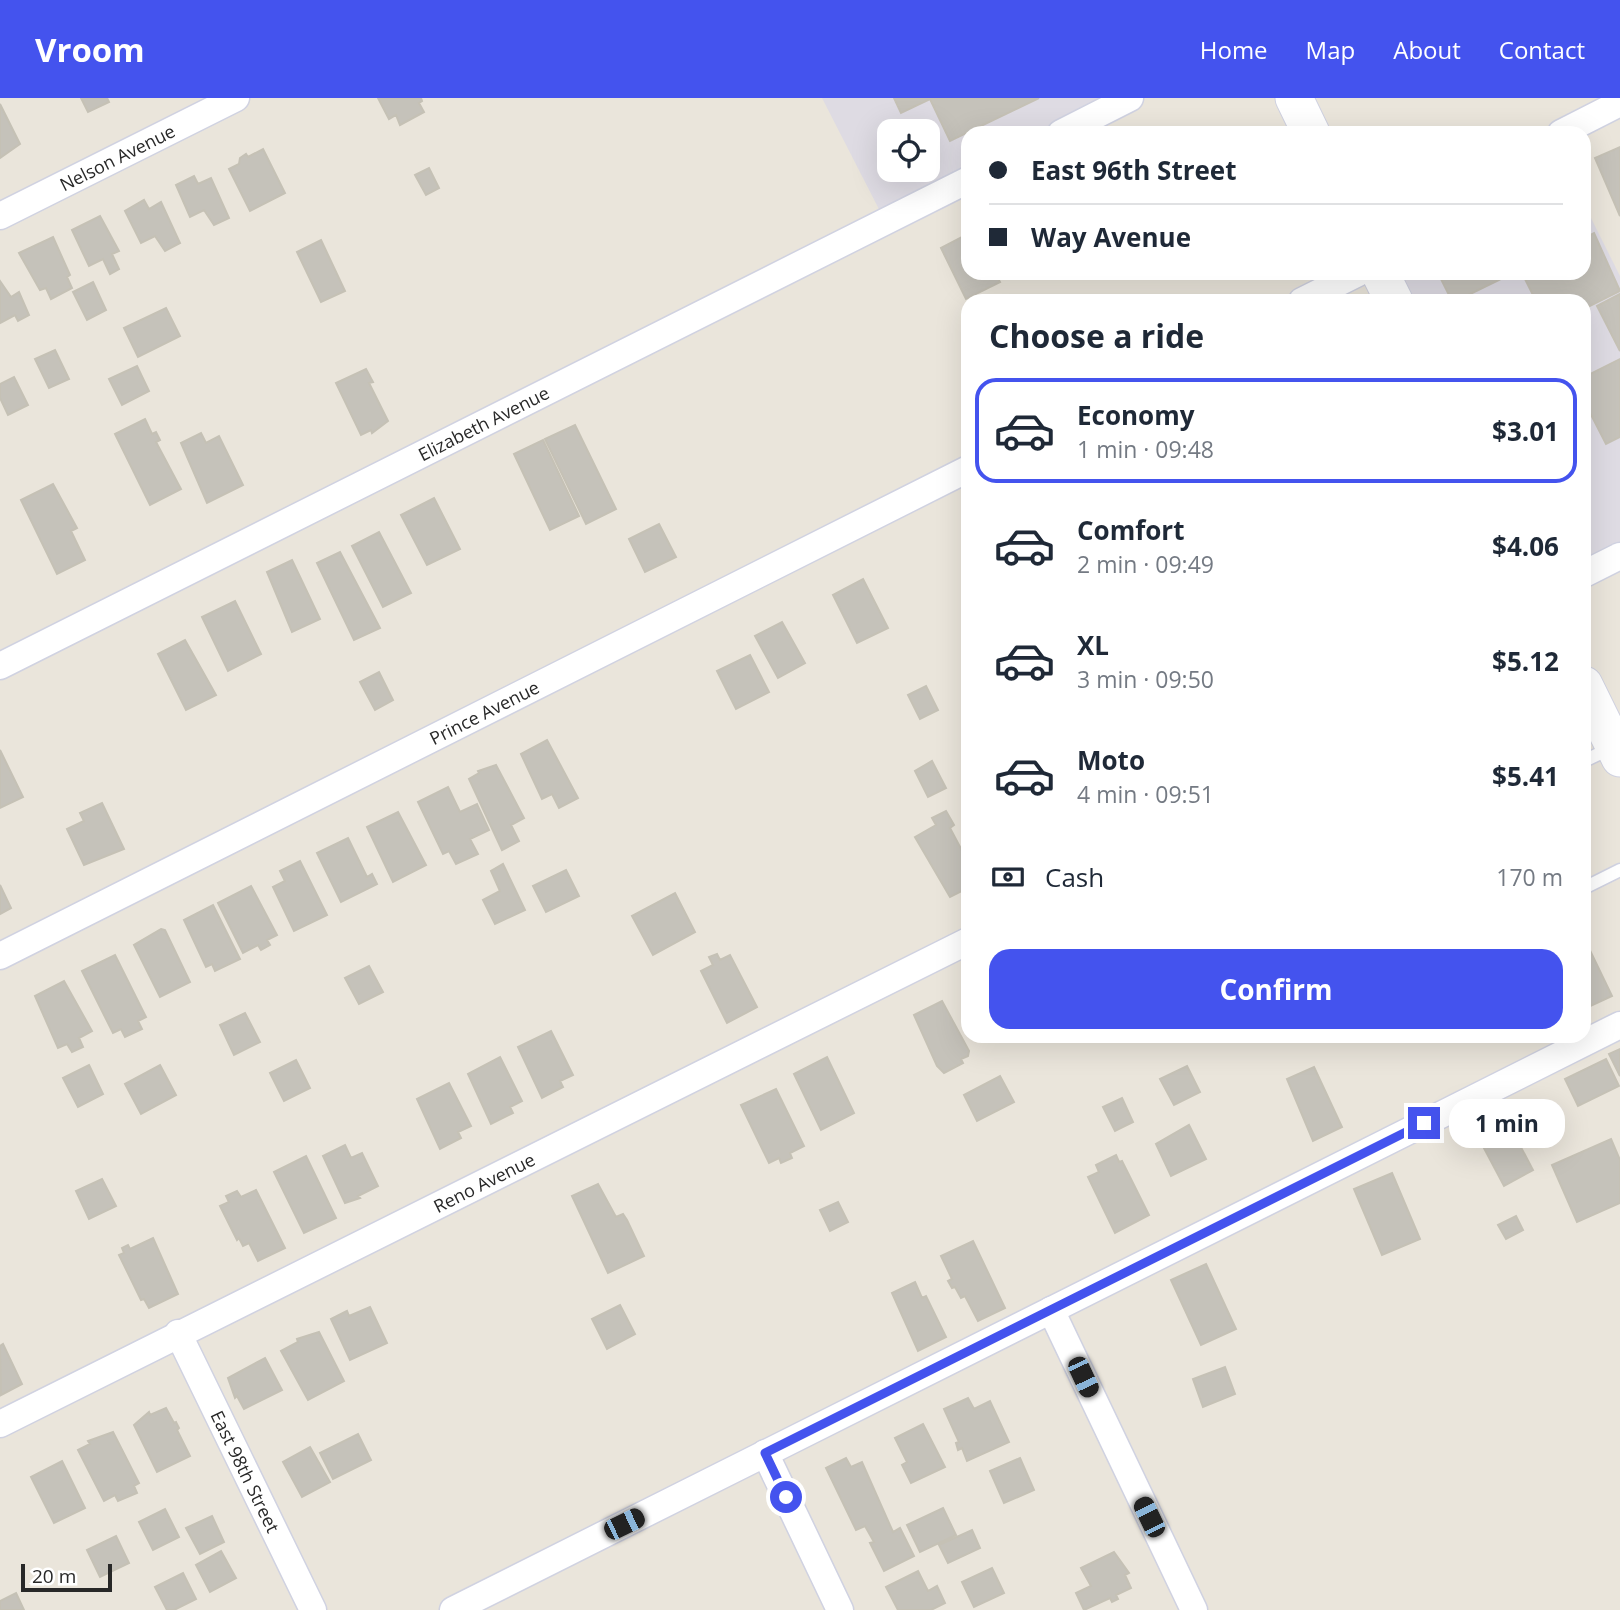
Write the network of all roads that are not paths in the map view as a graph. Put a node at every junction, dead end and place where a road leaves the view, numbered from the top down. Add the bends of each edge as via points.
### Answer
1 (236, 98) edge
2 (1130, 98) edge
3 (1294, 98) edge
4 (1620, 103) edge
5 (1074, 126) edge
6 (1308, 126) edge
7 (1575, 126) edge
8 (961, 184) edge
9 (0, 216) edge
10 (1344, 280) edge
11 (1316, 294) edge
12 (961, 473) edge
13 (1620, 556) edge
14 (1591, 570) edge
15 (0, 666) edge
16 (1591, 707) edge
17 (1606, 755) edge
18 (1620, 870) edge
19 (1591, 884) edge
20 (961, 943) edge
21 (0, 956) edge
22 (1620, 1025) edge
23 (1591, 1040) edge
24 (1584, 1043) edge
25 (1051, 1310) junction
26 (178, 1333) junction
27 (0, 1424) edge
28 (765, 1453) junction
29 (313, 1610) edge
30 (453, 1610) edge
31 (840, 1610) edge
32 (1194, 1610) edge

1 - 9 street, Nelson Avenue
2 - 5 street
3 - 6 main road
4 - 7 street
8 - 15 street, Elizabeth Avenue
10 - 11 street
12 - 21 street, Prince Avenue
13 - 14 street
16 - 17 main road
18 - 19 lane
20 - 26 street, Reno Avenue
22 - 23 street
24 - 25 street
25 - 28 street
25 - 32 street
26 - 27 street, Reno Avenue
26 - 29 street, East 98th Street
28 - 30 street
28 - 31 street

